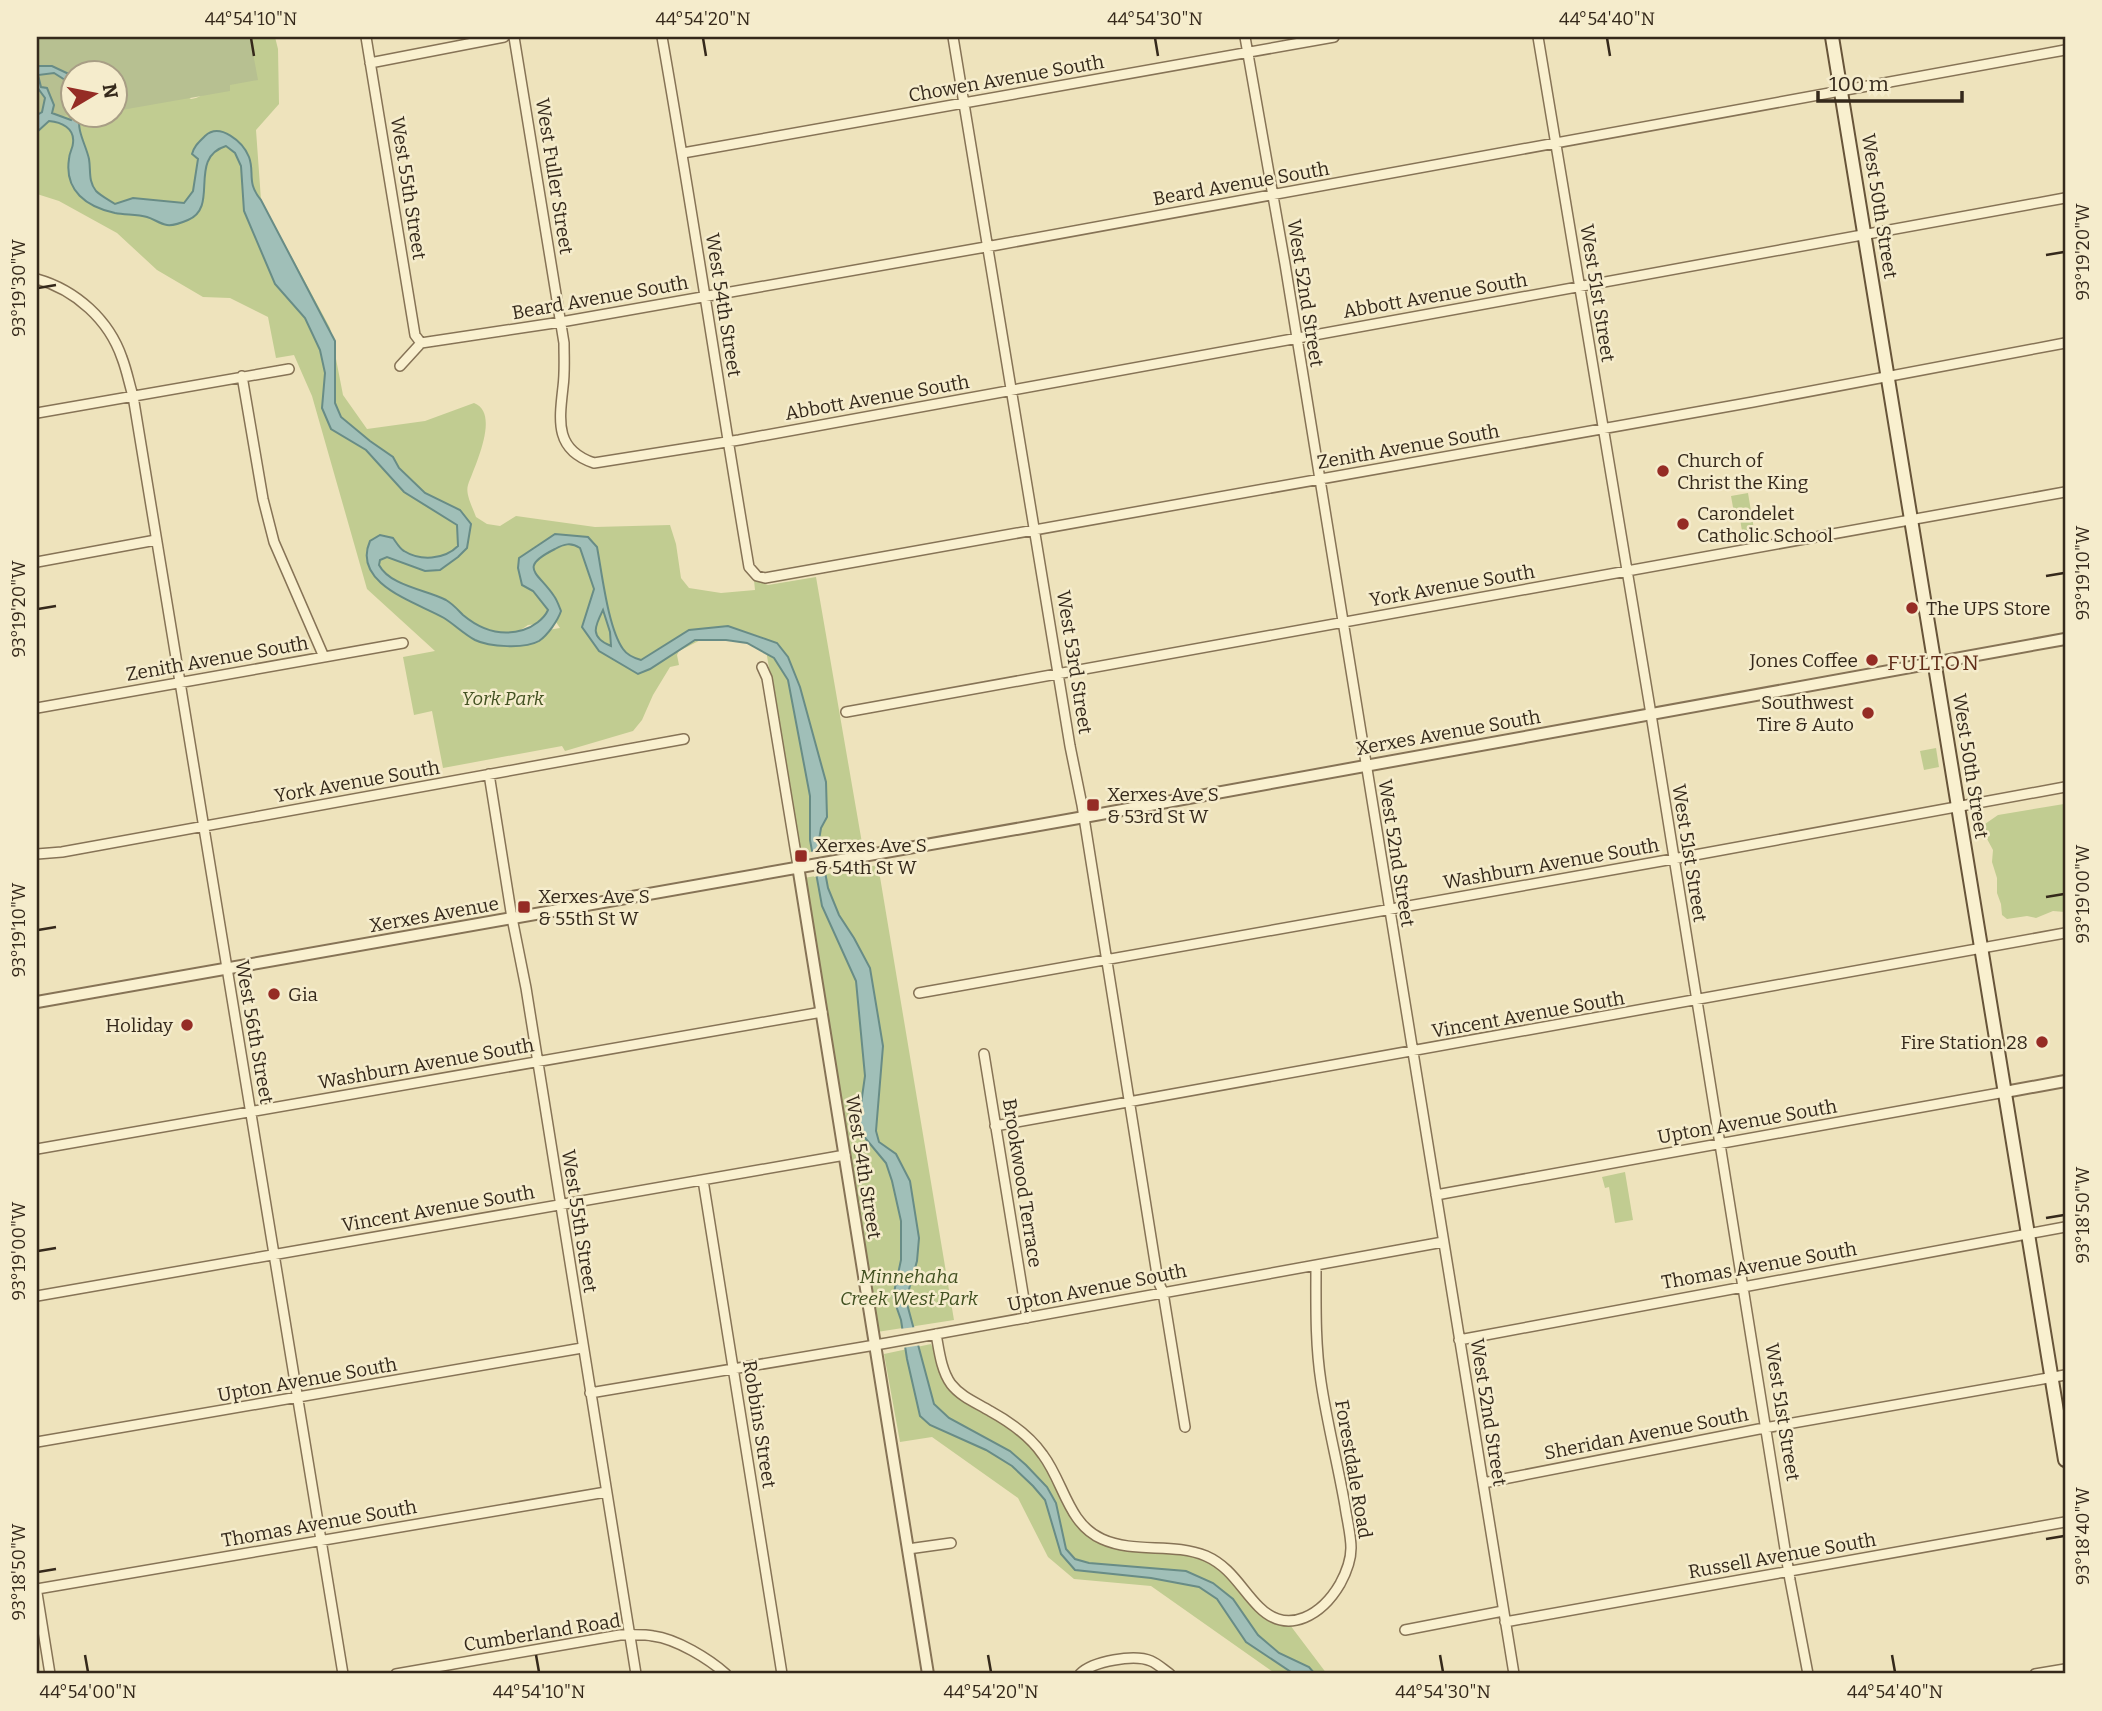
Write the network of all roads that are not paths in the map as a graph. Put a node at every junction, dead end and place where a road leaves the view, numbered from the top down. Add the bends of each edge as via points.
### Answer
1 (366, 37) edge
2 (504, 37) edge
3 (514, 37) edge
4 (662, 37) edge
5 (953, 37) edge
6 (1245, 37) edge
7 (1334, 37) edge
8 (1538, 37) edge
9 (1832, 37) edge
10 (2065, 50) edge
11 (1248, 52) junction
12 (370, 62) junction
13 (1841, 91) junction
14 (964, 104) junction
15 (1555, 143) junction
16 (683, 153) junction
17 (1273, 194) junction
18 (2065, 198) edge
19 (1864, 234) junction
20 (988, 247) junction
21 (37, 279) edge
22 (1579, 288) junction
23 (704, 297) junction
24 (561, 322) junction
25 (1296, 337) junction
26 (421, 343) junction
27 (2065, 343) edge
28 (400, 366) dead end
29 (289, 369) dead end
30 (242, 376) junction
31 (1887, 377) junction
32 (1012, 390) junction
33 (133, 396) junction
34 (37, 413) edge
35 (1603, 428) junction
36 (728, 441) junction
37 (1320, 480) junction
38 (2065, 492) edge
39 (1911, 519) junction
40 (1036, 531) junction
41 (156, 540) junction
42 (37, 562) edge
43 (1627, 571) junction
44 (757, 576) joint
45 (1343, 623) junction
46 (2065, 639) edge
47 (403, 643) dead end
48 (324, 657) junction
49 (1934, 663) junction
50 (762, 667) dead end
51 (1059, 675) junction
52 (180, 682) junction
53 (37, 708) edge
54 (846, 712) dead end
55 (1651, 713) junction
56 (684, 739) dead end
57 (1365, 765) junction
58 (489, 774) junction
59 (2065, 787) edge
60 (1959, 805) junction
61 (1084, 817) junction
62 (203, 826) junction
63 (37, 854) edge
64 (838, 859) joint
65 (1673, 859) junction
66 (798, 866) junction
67 (1389, 910) junction
68 (512, 918) junction
69 (2065, 933) edge
70 (1983, 947) junction
71 (1106, 961) junction
72 (226, 969) junction
73 (919, 993) dead end
74 (1697, 1001) junction
75 (37, 1002) edge
76 (822, 1012) junction
77 (1412, 1052) junction
78 (984, 1055) dead end
79 (537, 1061) junction
80 (2065, 1081) edge
81 (2005, 1091) junction
82 (1129, 1102) junction
83 (251, 1112) junction
84 (995, 1126) junction
85 (1720, 1144) junction
86 (37, 1149) edge
87 (845, 1155) junction
88 (704, 1180) junction
89 (1436, 1195) junction
90 (559, 1204) junction
91 (2065, 1227) edge
92 (2028, 1234) junction
93 (1443, 1242) junction
94 (274, 1255) junction
95 (1316, 1265) junction
96 (1744, 1285) junction
97 (1163, 1292) junction
98 (37, 1296) edge
99 (1027, 1318) junction
100 (936, 1334) junction
101 (1459, 1339) junction
102 (875, 1345) junction
103 (582, 1348) junction
104 (733, 1369) junction
105 (2065, 1375) edge
106 (2052, 1378) junction
107 (590, 1393) junction
108 (297, 1398) junction
109 (1185, 1427) dead end
110 (1766, 1428) junction
111 (37, 1442) edge
112 (2065, 1460) edge
113 (1483, 1483) junction
114 (606, 1492) junction
115 (2065, 1522) edge
116 (321, 1540) junction
117 (951, 1543) dead end
118 (908, 1549) junction
119 (1789, 1572) junction
120 (37, 1591) edge
121 (1503, 1611) junction
122 (1505, 1622) junction
123 (1405, 1630) dead end
124 (629, 1635) junction
125 (2065, 1669) edge
126 (50, 1674) edge
127 (343, 1674) edge
128 (396, 1674) edge
129 (636, 1674) edge
130 (726, 1674) edge
131 (782, 1674) edge
132 (928, 1674) edge
133 (1080, 1674) edge
134 (1170, 1674) edge
135 (1514, 1674) edge
136 (1808, 1674) edge
137 (2035, 1674) edge

1 - 12 street, West 55th Street
2 - 12 street
3 - 24 street, West Fuller Street
4 - 16 street, West 54th Street
5 - 14 street, West 53rd Street
6 - 11 street, West 52nd Street
7 - 11 street, Chowen Avenue South
8 - 15 street, West 51st Street
9 - 13 main road, West 50th Street
10 - 13 street, Beard Avenue South
11 - 14 street, Chowen Avenue South
11 - 17 street, West 52nd Street
12 - 26 street, West 55th Street via 415,335
13 - 15 street, Beard Avenue South
13 - 19 main road, West 50th Street
14 - 16 street, Chowen Avenue South
14 - 20 street, West 53rd Street
15 - 17 street, Beard Avenue South
15 - 22 street, West 51st Street
16 - 23 street, West 54th Street
17 - 20 street, Beard Avenue South
17 - 25 street, West 52nd Street
18 - 19 street, Abbott Avenue South
19 - 22 street, Abbott Avenue South
19 - 31 main road, West 50th Street
20 - 23 street, Beard Avenue South
20 - 32 street, West 53rd Street
21 - 33 street via 66,291 101,320 122,358
22 - 25 street, Abbott Avenue South
22 - 35 street, West 51st Street
23 - 24 street, Beard Avenue South
23 - 36 street, West 54th Street
24 - 26 street, Beard Avenue South
24 - 36 street, West Fuller Street via 565,365 560,419 563,436 574,454 594,463
25 - 32 street, Abbott Avenue South
25 - 37 street, West 52nd Street
26 - 28 street
27 - 31 street, Zenith Avenue South
29 - 30 street
30 - 33 street
30 - 48 street via 274,542
31 - 35 street, Zenith Avenue South
31 - 39 main road, West 50th Street
32 - 36 street, Abbott Avenue South
32 - 40 street, West 53rd Street
33 - 34 street
33 - 41 street, West 56th Street
35 - 37 street, Zenith Avenue South
35 - 43 street, West 51st Street
36 - 44 street, West 54th Street via 749,567
37 - 40 street, Zenith Avenue South
37 - 45 street, West 52nd Street
38 - 39 street, York Avenue South
39 - 43 street, York Avenue South
39 - 49 main road, West 50th Street
40 - 44 street, Zenith Avenue South
40 - 51 street, West 53rd Street
41 - 42 street
41 - 52 street, West 56th Street
43 - 45 street, York Avenue South
43 - 55 street, West 51st Street
45 - 51 street, York Avenue South
45 - 57 street, West 52nd Street
46 - 49 street, Xerxes Avenue South
47 - 48 street, Zenith Avenue South
48 - 52 street, Zenith Avenue South
49 - 55 street, Xerxes Avenue South
49 - 60 main road, West 50th Street
50 - 66 street, West 54th Street
51 - 54 street, York Avenue South
51 - 61 street, West 53rd Street
52 - 53 street, Zenith Avenue South
52 - 62 street, West 56th Street
55 - 57 street, Xerxes Avenue South
55 - 65 street, West 51st Street
56 - 58 street, York Avenue South
57 - 61 street, Xerxes Avenue South
57 - 67 street, West 52nd Street
58 - 62 street, York Avenue South
58 - 68 street, West 55th Street
59 - 60 street, Washburn Avenue South
60 - 65 street, Washburn Avenue South
60 - 70 main road, West 50th Street
61 - 64 street, Xerxes Avenue South
61 - 71 street, West 53rd Street
62 - 63 street, York Avenue South
62 - 72 street, West 56th Street
64 - 66 street, Xerxes Avenue
65 - 67 street, Washburn Avenue South
65 - 74 street, West 51st Street
66 - 68 street, Xerxes Avenue
66 - 76 street, West 54th Street
67 - 71 street, Washburn Avenue South
67 - 77 street, West 52nd Street
68 - 72 street, Xerxes Avenue
68 - 79 street, West 55th Street
69 - 70 street, Vincent Avenue South
70 - 74 street, Vincent Avenue South
70 - 81 main road, West 50th Street
71 - 73 street, Washburn Avenue South
71 - 82 street, West 53rd Street
72 - 75 street, Xerxes Avenue
72 - 83 street, West 56th Street
74 - 77 street, Vincent Avenue South
74 - 85 street, West 51st Street
76 - 79 street, Washburn Avenue South
76 - 87 street, West 54th Street
77 - 82 street, Vincent Avenue South
77 - 89 street, West 52nd Street
78 - 84 street, Brookwood Terrace
79 - 83 street, Washburn Avenue South
79 - 90 street, West 55th Street
80 - 81 street, Upton Avenue South
81 - 85 street, Upton Avenue South
81 - 92 main road, West 50th Street
82 - 84 street, Vincent Avenue South
82 - 97 street, West 53rd Street
83 - 86 street, Washburn Avenue South
83 - 94 street, West 56th Street
84 - 99 street, Brookwood Terrace
85 - 89 street, Upton Avenue South
85 - 96 street, West 51st Street
87 - 88 street, Vincent Avenue South
87 - 102 street, West 54th Street
88 - 90 street, Vincent Avenue South
88 - 104 street, Robbins Street
89 - 93 street, West 52nd Street
90 - 94 street, Vincent Avenue South
90 - 103 street, West 55th Street
91 - 92 street, Thomas Avenue South
92 - 96 street, Thomas Avenue South
92 - 106 main road, West 50th Street
93 - 95 street, Upton Avenue South
93 - 101 street, West 52nd Street
94 - 98 street, Vincent Avenue South
94 - 108 street, West 56th Street
95 - 97 street, Upton Avenue South
95 - 100 street, Forestdale Road via 1321,1380 1351,1548 1340,1584 1321,1610 1295,1620 1270,1615 1222,1565 1206,1556 1186,1549 1116,1544 1088,1530 1068,1505 1042,1453 1011,1424 950,1383
96 - 101 street, Thomas Avenue South
96 - 110 street, West 51st Street
97 - 99 street, Upton Avenue South
97 - 109 street, West 53rd Street
99 - 100 street, Upton Avenue South
100 - 102 street, Upton Avenue South
101 - 113 street, West 52nd Street
102 - 104 street, Upton Avenue South
102 - 118 street, West 54th Street
103 - 107 street, West 55th Street
103 - 108 street, Upton Avenue South
104 - 107 street, Upton Avenue South
104 - 131 street, Robbins Street
105 - 106 street, Sheridan Avenue South
106 - 110 street, Sheridan Avenue South
106 - 112 main road, West 50th Street
107 - 114 street, West 55th Street
108 - 111 street, Upton Avenue South
108 - 116 street, West 56th Street
110 - 113 street, Sheridan Avenue South
110 - 119 street, West 51st Street
113 - 121 street, West 52nd Street
114 - 116 street, Thomas Avenue South
114 - 124 street, West 55th Street
115 - 119 street, Russell Avenue South
116 - 120 street, Thomas Avenue South
116 - 127 street, West 56th Street
117 - 118 street
118 - 132 street, West 54th Street
119 - 122 street, Russell Avenue South
119 - 136 street, West 51st Street
120 - 126 street
121 - 122 street, West 52nd Street
121 - 123 street
122 - 135 street, West 52nd Street
124 - 128 street, Cumberland Road
124 - 129 street, West 55th Street
124 - 130 street, Cumberland Road via 656,1636 695,1652
125 - 137 street
133 - 134 street via 1092,1665 1133,1658 1150,1660

